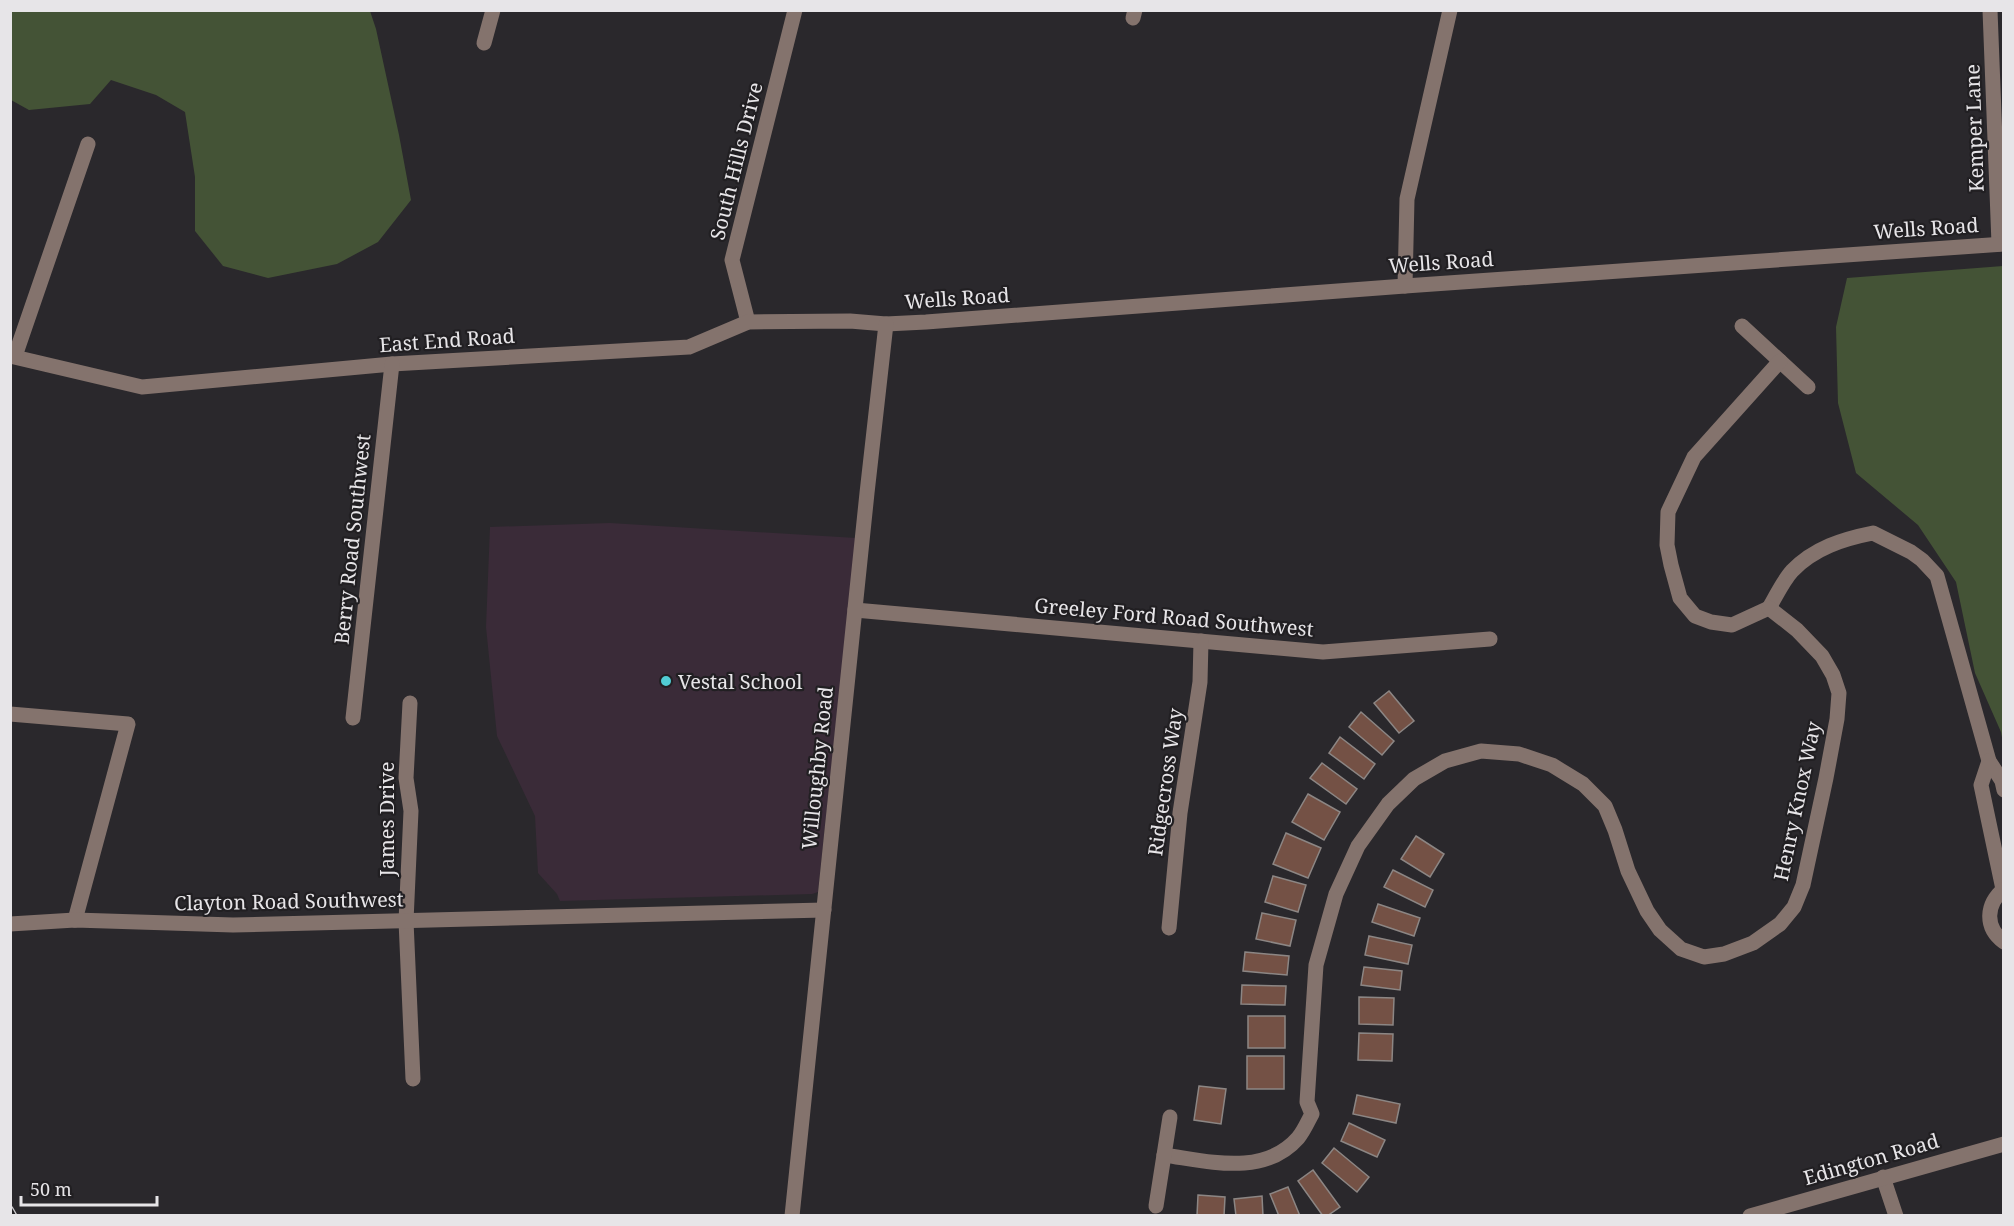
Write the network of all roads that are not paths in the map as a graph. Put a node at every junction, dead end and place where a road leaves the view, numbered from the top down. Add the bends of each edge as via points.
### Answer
1 (493, 10) edge
2 (795, 10) edge
3 (1450, 10) edge
4 (1990, 10) edge
5 (484, 43) dead end
6 (88, 144) dead end
7 (2002, 244) edge
8 (1405, 286) junction
9 (748, 322) junction
10 (886, 324) junction
11 (1742, 326) dead end
12 (13, 356) edge
13 (1780, 361) junction
14 (392, 364) junction
15 (1808, 387) dead end
16 (1769, 608) junction
17 (855, 610) junction
18 (1490, 639) dead end
19 (1201, 641) junction
20 (410, 703) dead end
21 (10, 714) edge
22 (353, 718) dead end
23 (1989, 761) junction
24 (2004, 790) edge
25 (2003, 891) edge
26 (824, 910) junction
27 (75, 920) junction
28 (406, 921) junction
29 (10, 924) edge
30 (1169, 928) dead end
31 (2004, 942) edge
32 (413, 1078) dead end
33 (1170, 1117) dead end
34 (2004, 1144) edge
35 (1164, 1155) junction
36 (1883, 1177) junction
37 (1156, 1206) dead end
38 (792, 1215) edge
39 (1750, 1215) edge
40 (1896, 1215) edge

1 - 5 street
2 - 9 street, South Hills Drive via 732,260
3 - 8 street via 1407,199
4 - 7 street, Kemper Lane
6 - 12 street
7 - 8 street, Wells Road
8 - 10 street, Wells Road
9 - 10 street, East End Road
9 - 14 street, East End Road via 689,347
10 - 17 street, Willoughby Road
11 - 13 street
12 - 14 street, East End Road via 142,387
13 - 15 street
13 - 16 street via 1694,457 1668,512 1667,545 1680,598 1695,616 1732,625
14 - 22 street, Berry Road Southwest
16 - 23 street via 1791,572 1815,552 1843,539 1873,533 1911,552 1937,576
16 - 35 street, Henry Knox Way via 1822,656 1839,693 1803,885 1794,908 1780,924 1753,943 1724,954 1704,957 1681,949 1647,911 1605,806 1582,784 1552,765 1520,754 1481,751 1445,761 1414,779 1388,804 1358,846 1336,894 1316,965 1307,1102 1312,1114 1298,1138 1276,1155 1256,1163 1230,1164
17 - 19 street, Greeley Ford Road Southwest
17 - 26 street, Willoughby Road
18 - 19 street, Greeley Ford Road Southwest via 1323,652
19 - 30 street, Ridgecross Way via 1200,682 1180,813
20 - 28 street, James Drive
21 - 27 street via 128,724
23 - 24 street
23 - 25 street via 1981,785
25 - 31 street via 1992,900 1988,915 1992,930
26 - 28 street, Clayton Road Southwest
26 - 38 street, Willoughby Road
27 - 28 street, Clayton Road Southwest via 233,925
27 - 29 street, Clayton Road Southwest
28 - 32 street, James Drive
33 - 35 street
34 - 36 street, Edington Road
35 - 37 street
36 - 39 street, Edington Road
36 - 40 street

